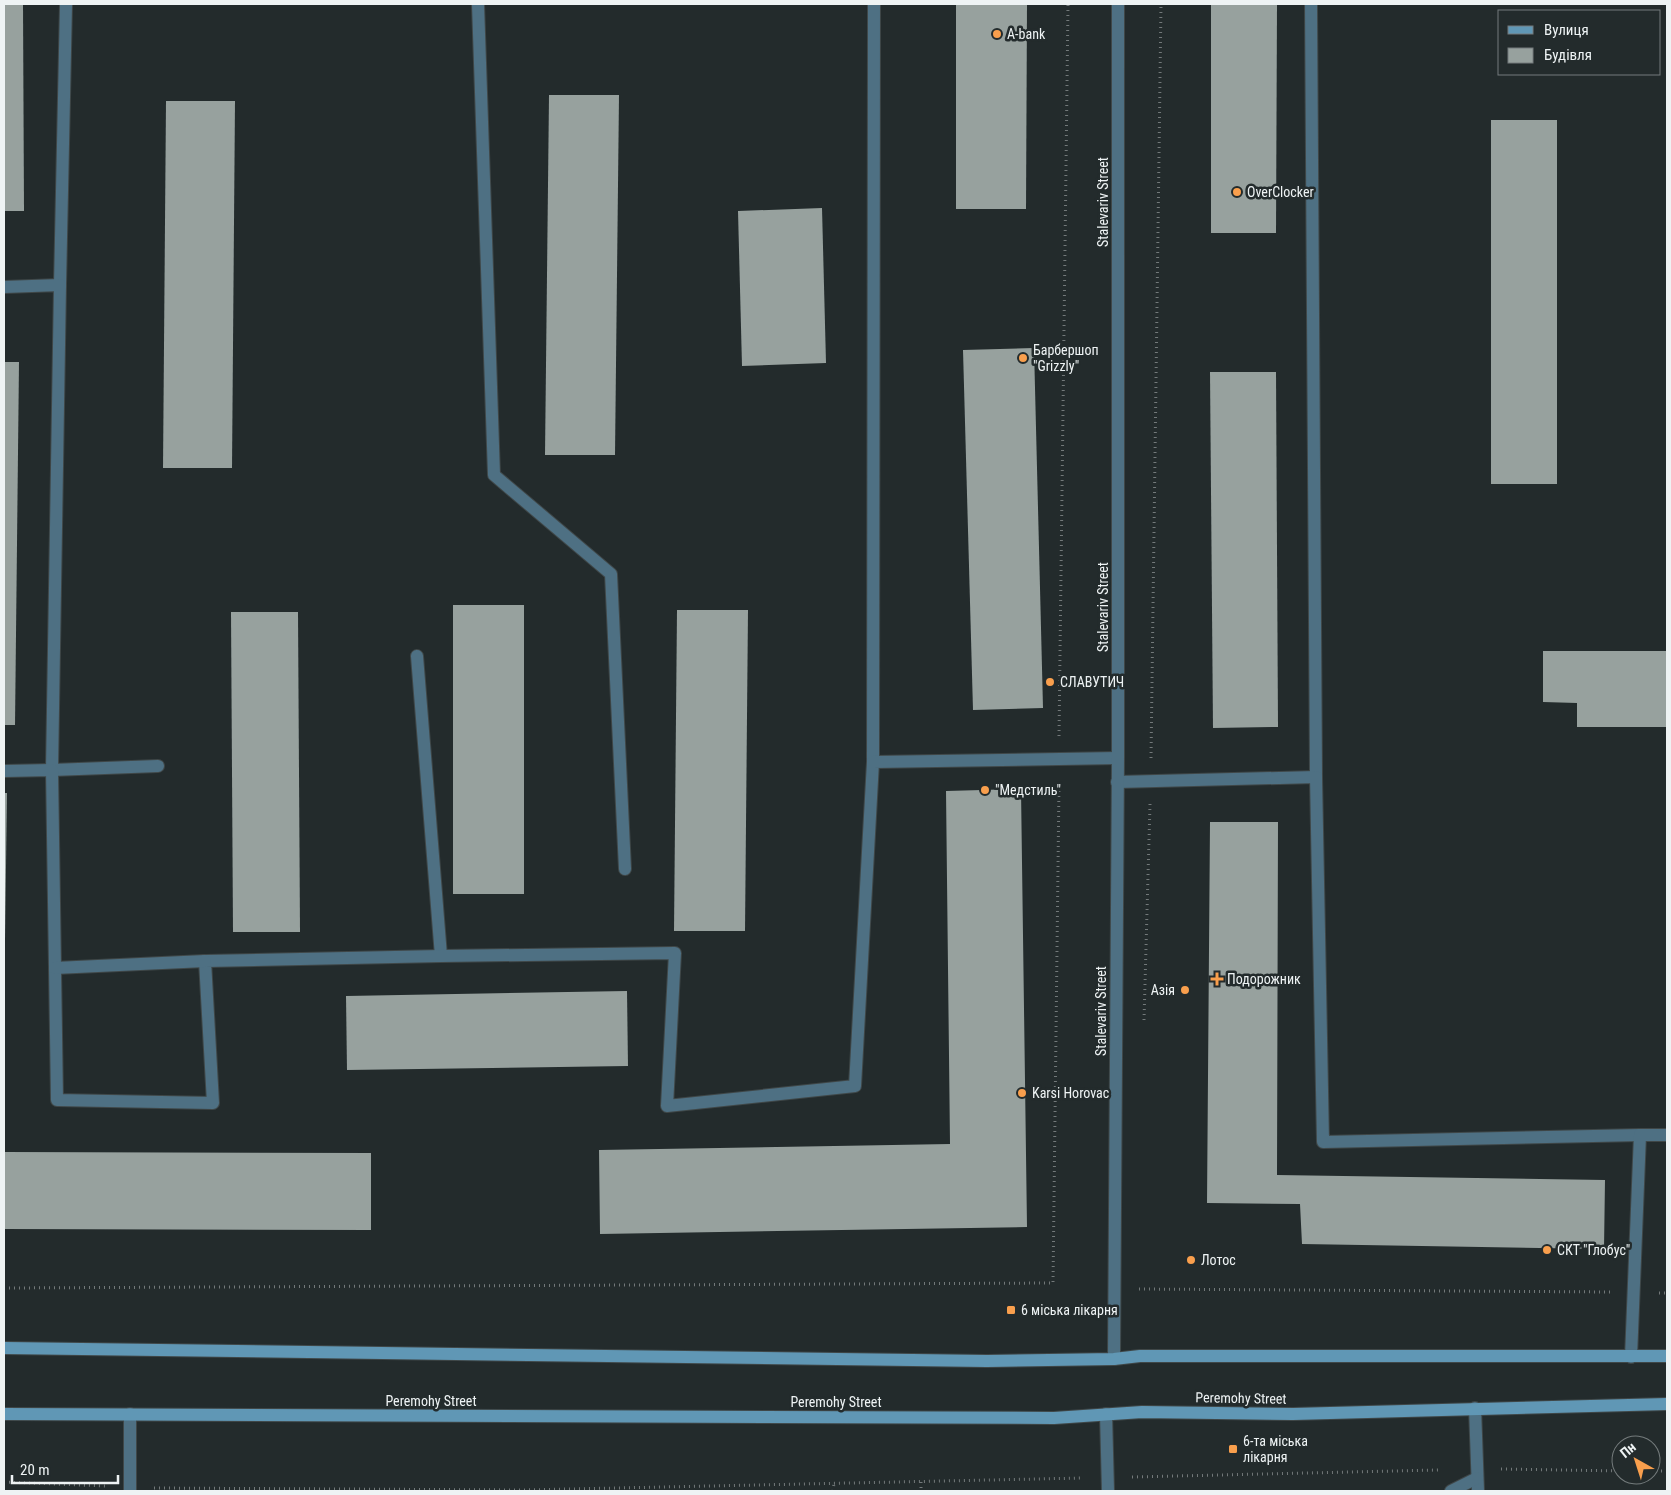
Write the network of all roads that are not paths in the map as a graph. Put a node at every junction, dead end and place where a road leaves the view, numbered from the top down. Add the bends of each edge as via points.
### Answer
1 (66, 4) edge
2 (478, 4) edge
3 (874, 4) edge
4 (1118, 4) edge
5 (1311, 4) edge
6 (60, 285) junction
7 (4, 287) edge
8 (417, 656) dead end
9 (1118, 758) junction
10 (873, 762) junction
11 (158, 766) dead end
12 (52, 770) junction
13 (4, 771) edge
14 (1316, 777) junction
15 (1117, 782) junction
16 (625, 869) dead end
17 (441, 956) junction
18 (205, 961) junction
19 (55, 968) junction
20 (1640, 1135) junction
21 (1667, 1135) edge
22 (4, 1348) edge
23 (1667, 1356) edge
24 (1631, 1357) junction
25 (1114, 1359) junction
26 (1667, 1404) edge
27 (1475, 1408) junction
28 (4, 1414) edge
29 (130, 1414) junction
30 (1106, 1414) junction
31 (1477, 1474) junction
32 (130, 1489) edge
33 (1108, 1491) edge
34 (1451, 1491) edge
35 (1478, 1491) edge

1 - 6 street
2 - 16 street via 494,475 611,574
3 - 10 street
4 - 9 street, Stalevariv Street
5 - 14 street
6 - 7 street
6 - 12 street
8 - 17 street
9 - 10 street
9 - 15 street, Stalevariv Street
10 - 17 street via 855,1086 667,1106 675,954
11 - 12 street
12 - 13 street
12 - 19 street
14 - 15 street
14 - 20 street via 1323,1142
15 - 25 street, Stalevariv Street
17 - 18 street
18 - 19 street
18 - 19 street via 213,1103 58,1100
20 - 21 street
20 - 24 street
22 - 25 main road via 987,1361
23 - 24 main road
24 - 25 main road via 1140,1356
26 - 27 main road, Peremohy Street
27 - 30 main road, Peremohy Street via 1293,1414
27 - 31 street
28 - 29 main road, Peremohy Street
29 - 30 main road, Peremohy Street via 1054,1418
29 - 32 street
30 - 33 street
31 - 34 street
31 - 35 street

